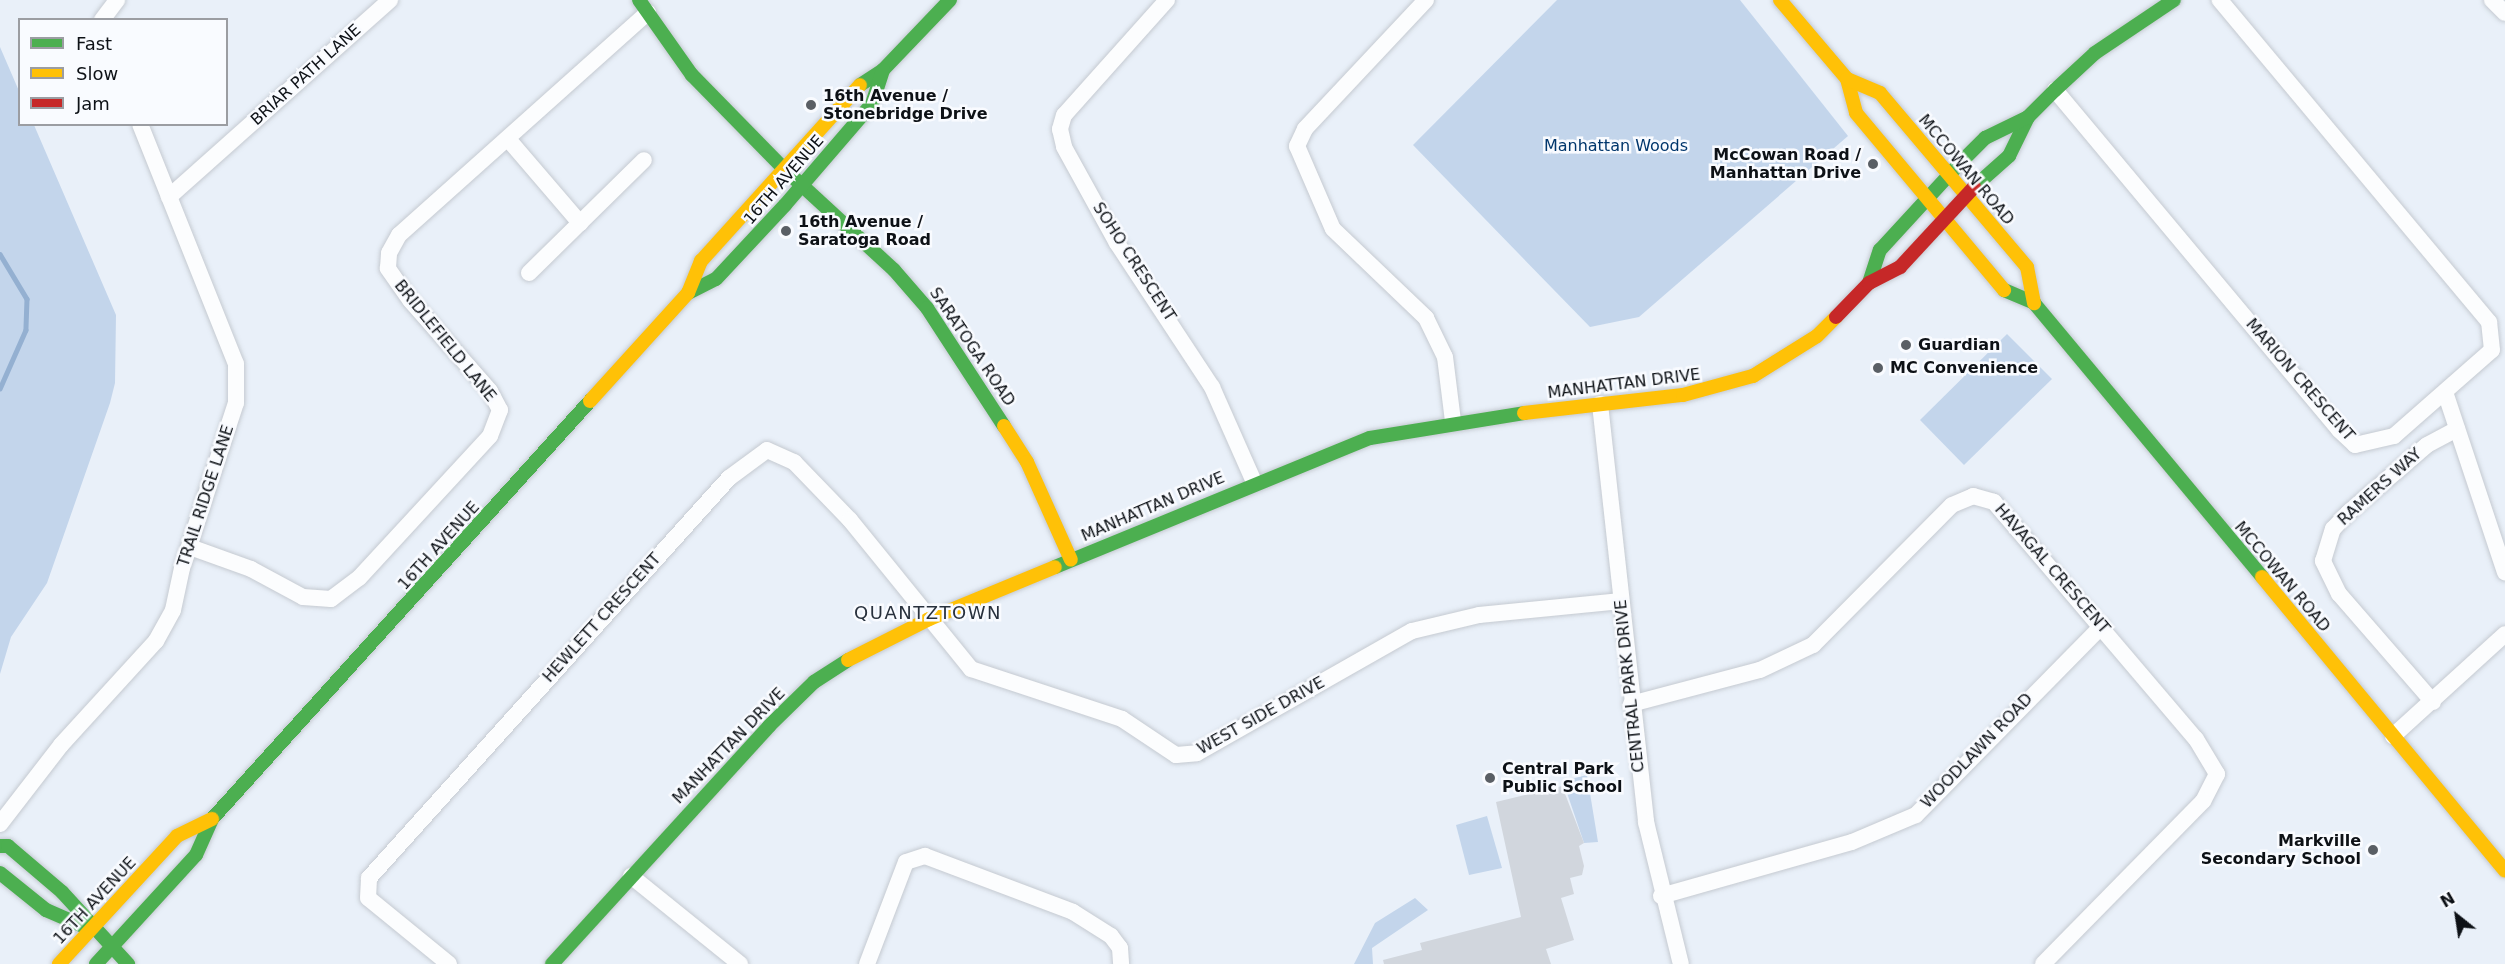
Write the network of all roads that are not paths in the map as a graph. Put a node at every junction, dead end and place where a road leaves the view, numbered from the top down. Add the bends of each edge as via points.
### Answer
1 (117, 0) edge
2 (390, 0) edge
3 (950, 0) edge
4 (1167, 0) edge
5 (1426, 0) edge
6 (1780, 0) edge
7 (2174, 0) edge
8 (2220, 0) edge
9 (2492, 0) edge
10 (644, 6) edge
11 (2505, 13) edge
12 (104, 18) edge
13 (884, 70) junction
14 (1847, 79) junction
15 (2055, 90) junction
16 (2028, 117) junction
17 (141, 126) edge
18 (508, 139) junction
19 (644, 159) dead end
20 (782, 167) junction
21 (1949, 175) junction
22 (802, 184) junction
23 (1965, 195) junction
24 (169, 197) junction
25 (1928, 199) junction
26 (1944, 217) junction
27 (580, 223) junction
28 (529, 273) dead end
29 (1869, 283) junction
30 (688, 293) junction
31 (2034, 303) junction
32 (2446, 395) junction
33 (1600, 404) junction
34 (1454, 421) junction
35 (2457, 429) junction
36 (1254, 482) junction
37 (190, 547) junction
38 (1071, 560) junction
39 (2505, 572) edge
40 (1621, 601) junction
41 (929, 619) junction
42 (2102, 626) junction
43 (2505, 634) edge
44 (2433, 702) junction
45 (1631, 704) junction
46 (2393, 736) junction
47 (212, 819) junction
48 (0, 824) edge
49 (0, 846) edge
50 (2505, 871) edge
51 (0, 873) edge
52 (631, 876) junction
53 (1661, 896) junction
54 (92, 930) junction
55 (111, 948) junction
56 (59, 964) edge
57 (96, 964) edge
58 (128, 964) edge
59 (449, 964) edge
60 (552, 964) edge
61 (740, 964) edge
62 (867, 964) edge
63 (1121, 964) edge
64 (1681, 964) edge
65 (2043, 964) edge

1 - 12 street
2 - 24 street, BRIAR PATH LANE
3 - 13 main road, 16TH AVENUE
4 - 36 street, SOHO CRESCENT via 1064,115 1060,129 1065,147 1117,243 1212,387
5 - 34 street via 1305,129 1297,146 1333,229 1426,318 1445,357
6 - 14 main road, MCCOWAN ROAD
7 - 15 main road via 2096,53
8 - 32 street, MARION CRESCENT via 2481,307 2493,335 2492,350
9 - 11 street
10 - 18 street, BRIDLEFIELD LANE
10 - 20 main road, SARATOGA ROAD via 692,75
13 - 20 main road, 16TH AVENUE via 855,89
13 - 22 main road, 16TH AVENUE via 872,104
14 - 21 main road, MCCOWAN ROAD via 1880,93
14 - 25 main road, MCCOWAN ROAD via 1856,113
15 - 16 main road
15 - 32 street, MARION CRESCENT via 2355,445 2394,436
16 - 21 main road, MANHATTAN DRIVE via 1985,138
16 - 23 main road, MANHATTAN DRIVE via 2009,156
17 - 24 street, TRAIL RIDGE LANE
18 - 27 street
18 - 37 street, BRIDLEFIELD LANE via 399,235 389,253 388,268 490,392 500,410 490,436 359,578 331,599 303,597 251,569
19 - 27 street
20 - 22 main road, SARATOGA ROAD
20 - 30 main road, 16TH AVENUE via 700,261
21 - 23 main road, MCCOWAN ROAD
21 - 25 main road, MANHATTAN DRIVE
22 - 30 main road, 16TH AVENUE via 716,279
22 - 38 main road, SARATOGA ROAD via 894,270 927,308 1027,462
23 - 26 main road, MANHATTAN DRIVE
23 - 31 main road, MCCOWAN ROAD via 2027,267
24 - 37 street, TRAIL RIDGE LANE via 236,364 236,403
25 - 26 main road, MCCOWAN ROAD
25 - 29 main road, MANHATTAN DRIVE via 1880,250
26 - 29 main road, MANHATTAN DRIVE via 1900,267
26 - 31 main road, MCCOWAN ROAD via 2002,289
27 - 28 street
29 - 33 main road, MANHATTAN DRIVE via 1817,336 1753,376 1683,396
30 - 47 main road, 16TH AVENUE
31 - 46 main road, MCCOWAN ROAD
32 - 35 street
33 - 34 main road, MANHATTAN DRIVE
33 - 40 street, CENTRAL PARK DRIVE
34 - 36 main road, MANHATTAN DRIVE via 1370,438
35 - 39 street
35 - 44 street, RAMERS WAY via 2427,445 2348,513 2333,529 2323,561 2339,594
36 - 38 main road, MANHATTAN DRIVE
37 - 48 street, TRAIL RIDGE LANE via 173,610 156,641 61,745
38 - 41 main road, MANHATTAN DRIVE
40 - 41 street, WEST SIDE DRIVE via 1479,615 1412,631 1197,753 1176,755 1122,719 971,669
40 - 45 street, CENTRAL PARK DRIVE
41 - 52 main road, MANHATTAN DRIVE via 814,682
41 - 59 street, HEWLETT CRESCENT via 870,543 794,462 767,450 745,462 369,878 368,898
42 - 45 street, HAVAGAL CRESCENT via 1994,502 1973,496 1952,505 1813,645 1760,670
42 - 53 street, WOODLAWN ROAD via 1916,815 1852,842
42 - 65 street, HAVAGAL CRESCENT via 2212,760 2217,774 2203,801
43 - 44 street
44 - 46 street
45 - 53 street, CENTRAL PARK DRIVE
46 - 50 main road, MCCOWAN ROAD
47 - 54 main road, 16TH AVENUE via 177,836
47 - 55 main road, 16TH AVENUE via 196,855
49 - 54 main road via 8,846 62,892
51 - 54 main road via 46,910
52 - 60 main road, MANHATTAN DRIVE
52 - 61 street
53 - 64 street, CENTRAL PARK DRIVE
54 - 55 main road
54 - 56 main road, 16TH AVENUE
55 - 57 main road, 16TH AVENUE
55 - 58 main road
62 - 63 street via 902,869 915,857 925,856 1073,912 1111,936 1120,948

